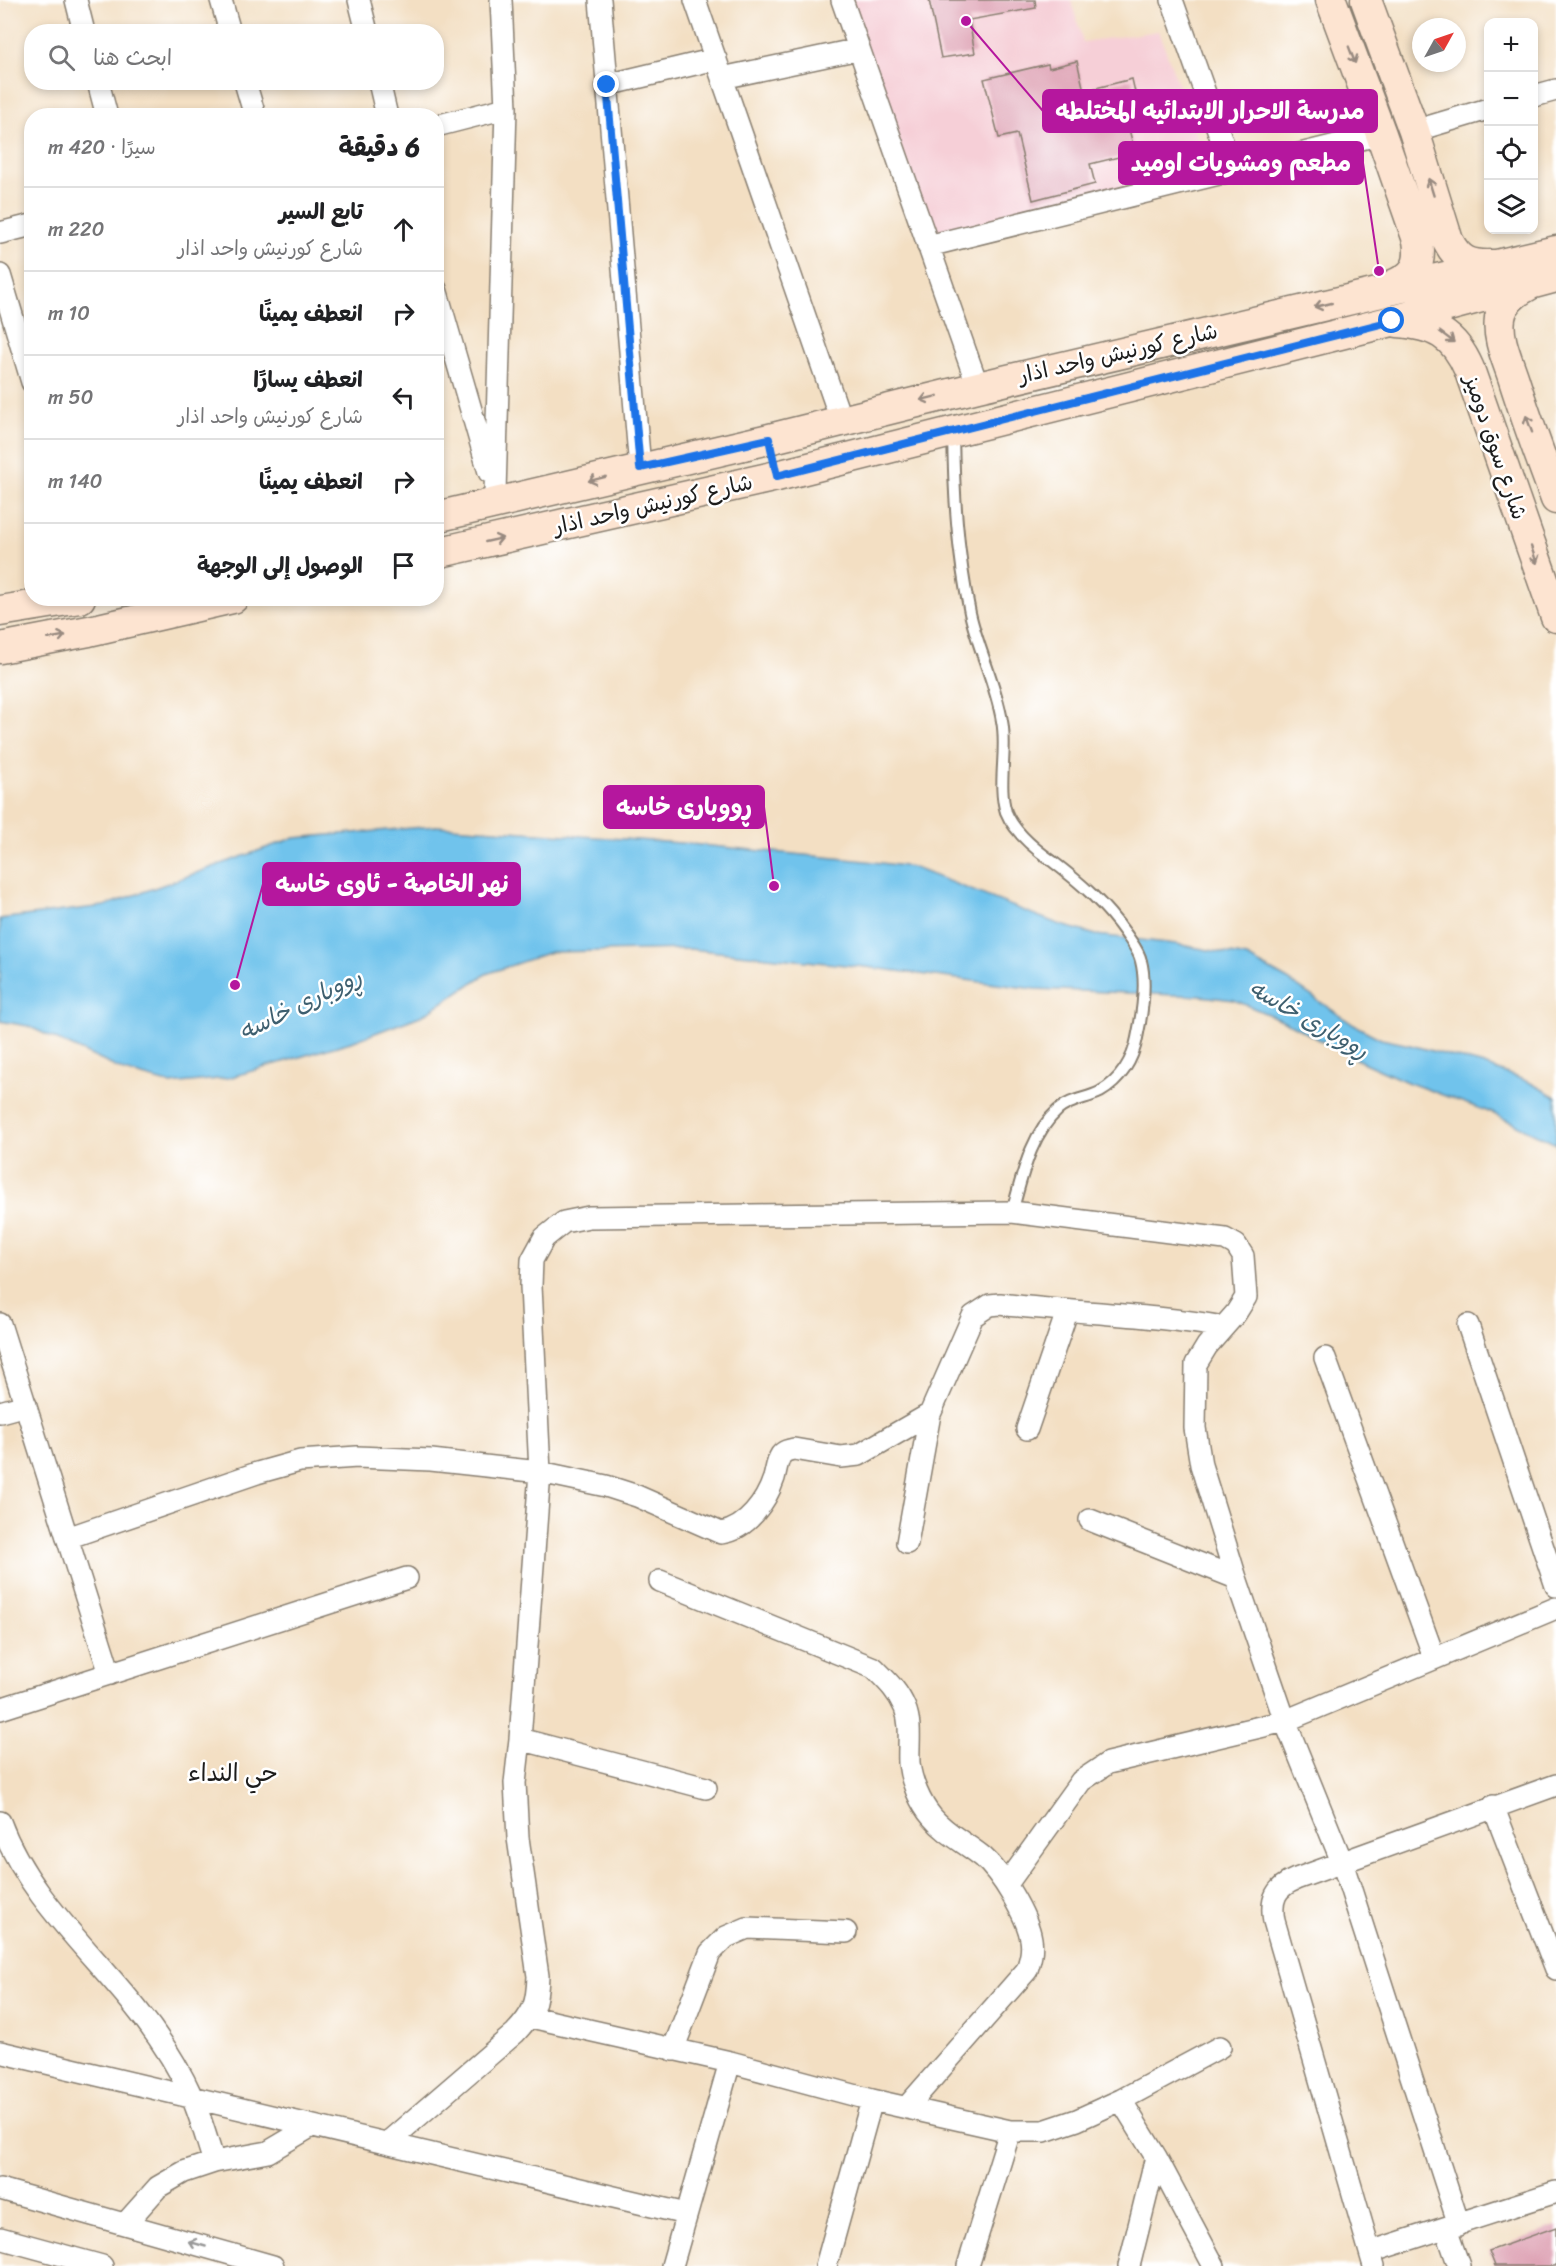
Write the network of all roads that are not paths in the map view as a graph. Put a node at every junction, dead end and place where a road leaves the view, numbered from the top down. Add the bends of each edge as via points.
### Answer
1 (76, 0) edge
2 (221, 0) edge
3 (359, 0) edge
4 (501, 0) edge
5 (600, 0) edge
6 (695, 0) edge
7 (842, 0) edge
8 (1172, 0) edge
9 (1331, 0) edge
10 (1371, 1) edge
11 (82, 24) edge
12 (228, 24) edge
13 (365, 24) edge
14 (860, 49) junction
15 (719, 69) junction
16 (607, 85) junction
17 (100, 90) edge
18 (247, 90) edge
19 (381, 90) edge
20 (1556, 90) edge
21 (1538, 95) edge
22 (105, 108) edge
23 (253, 108) edge
24 (385, 108) edge
25 (506, 108) junction
26 (1484, 110) edge
27 (444, 124) edge
28 (1414, 131) junction
29 (1381, 134) junction
30 (1233, 172) junction
31 (1427, 221) junction
32 (24, 227) edge
33 (0, 233) edge
34 (928, 246) junction
35 (1556, 251) edge
36 (1502, 265) junction
37 (0, 275) edge
38 (1545, 280) edge
39 (1380, 291) junction
40 (444, 317) edge
41 (1392, 321) junction
42 (24, 355) edge
43 (978, 387) junction
44 (841, 420) junction
45 (953, 432) junction
46 (769, 439) junction
47 (640, 468) junction
48 (777, 476) junction
49 (496, 497) junction
50 (1556, 499) edge
51 (444, 515) edge
52 (444, 551) edge
53 (31, 606) edge
54 (198, 606) edge
55 (0, 611) edge
56 (1556, 617) edge
57 (0, 648) edge
58 (1012, 1212) junction
59 (1067, 1312) junction
60 (0, 1324) edge
61 (1468, 1325) dead end
62 (1223, 1327) junction
63 (1325, 1358) dead end
64 (26, 1405) junction
65 (0, 1412) edge
66 (930, 1414) junction
67 (1027, 1429) dead end
68 (540, 1472) junction
69 (1090, 1520) dead end
70 (67, 1538) junction
71 (907, 1543) dead end
72 (407, 1578) dead end
73 (1236, 1578) junction
74 (660, 1581) dead end
75 (1556, 1586) edge
76 (1556, 1608) edge
77 (1434, 1657) junction
78 (110, 1674) junction
79 (0, 1709) edge
80 (1285, 1721) junction
81 (520, 1739) junction
82 (1556, 1785) edge
83 (706, 1788) dead end
84 (1493, 1806) junction
85 (0, 1822) edge
86 (1342, 1862) junction
87 (1007, 1884) junction
88 (846, 1932) dead end
89 (1556, 1969) edge
90 (531, 2017) junction
91 (1220, 2047) dead end
92 (673, 2050) junction
93 (0, 2052) edge
94 (730, 2062) junction
95 (192, 2097) junction
96 (872, 2100) junction
97 (1121, 2100) junction
98 (906, 2108) junction
99 (312, 2126) junction
100 (1010, 2131) junction
101 (387, 2143) junction
102 (1156, 2157) junction
103 (214, 2162) junction
104 (0, 2189) edge
105 (1556, 2192) edge
106 (686, 2214) junction
107 (125, 2224) junction
108 (1453, 2227) junction
109 (0, 2238) edge
110 (1372, 2259) edge
111 (102, 2266) edge
112 (273, 2266) edge
113 (672, 2266) edge
114 (826, 2266) edge
115 (968, 2266) edge
116 (1129, 2266) edge
117 (1214, 2266) edge
118 (1459, 2266) edge

1 - 11 street
2 - 12 street
3 - 13 street
4 - 25 street
5 - 16 street
6 - 15 street
7 - 14 street
8 - 30 street
9 -> 29 main road
10 - 28 main road
14 - 15 street
14 - 34 street
15 - 16 street
15 - 44 street
16 - 47 street
17 - 22 street
18 - 23 street
19 - 24 street
20 - 21 street
25 - 27 street
25 - 49 street
26 - 28 street
31 -> 28 main road
29 - 30 street
29 - 31 main road
30 - 34 street
31 - 36 main road via 1458,257 1475,266
31 - 39 main road via 1416,268 1404,280
32 - 33 street
34 - 43 street
35 - 36 main road
36 - 39 main road
37 - 42 street
38 - 41 main road, شارع كورنيش واحد اذار
50 -> 38 main road, شارع سوق دوميز via 1500,330 1500,316 1507,302 1517,291
39 -> 43 main road, شارع كورنيش واحد اذار
40 - 49 street
41 - 45 main road, شارع كورنيش واحد اذار
41 -> 56 main road, شارع سوق دوميز via 1431,327 1461,350
43 -> 44 main road, شارع كورنيش واحد اذار
44 - 46 main road, شارع كورنيش واحد اذار
45 - 48 main road, شارع كورنيش واحد اذار
45 - 58 lane via 957,543 971,615 1003,723 1006,812 1018,832 1095,896 1115,918 1135,946 1144,977 1133,1055 1122,1074 1100,1092 1076,1099 1058,1110 1028,1156
46 - 47 main road, شارع كورنيش واحد اذار
46 - 48 main road
47 -> 49 main road, شارع كورنيش واحد اذار
52 -> 48 main road, شارع كورنيش واحد اذار
49 - 51 main road, شارع كورنيش واحد اذار
53 - 55 main road
57 -> 54 main road
58 - 62 street via 1225,1239 1236,1245 1243,1256 1246,1297
58 - 68 street via 589,1217 564,1222 544,1238 532,1260
59 - 62 street
59 - 66 street via 1000,1304 981,1310 969,1325
59 - 67 street
60 - 64 street
61 - 75 street
62 - 73 street via 1196,1364 1195,1428 1201,1465
63 - 77 street
64 - 65 street
64 - 70 street
66 - 68 street via 859,1455 841,1457 787,1450 762,1502 732,1532 721,1533 606,1486
66 - 71 street
68 - 70 street via 430,1460 357,1457 300,1461
68 - 81 street
69 - 73 street
70 - 78 street
72 - 78 street
73 - 80 street
74 - 87 street via 874,1668 894,1687 906,1710 909,1765 917,1793 932,1817 983,1857
76 - 77 street
77 - 80 street
78 - 79 street
80 - 86 street
80 - 87 street via 1108,1763 1081,1780
81 - 83 street
81 - 90 street via 515,1783 518,1838 538,1976
82 - 84 street
84 - 86 street
84 - 89 street
85 - 95 street via 33,1884 137,2010
86 - 108 street
86 - 110 street via 1284,1884 1275,1894 1272,1907
87 - 98 street via 1031,1938 1027,1971
88 - 92 street via 747,1928 726,1937 710,1953
90 - 92 street
90 - 101 street
91 - 97 street
92 - 94 street
93 - 95 street
94 - 96 street
94 - 106 street
95 - 99 street
95 - 103 street
96 - 98 street
96 - 114 street
97 - 100 street via 1044,2131
97 - 102 street
98 - 100 street
99 - 101 street
99 - 103 street via 268,2152
100 - 115 street
101 - 106 street
102 - 116 street
102 - 117 street
103 - 107 street via 169,2179 145,2199
104 - 107 street
105 - 108 street
106 - 113 street
112 -> 107 street
108 - 110 street
108 - 118 street
109 - 111 street

